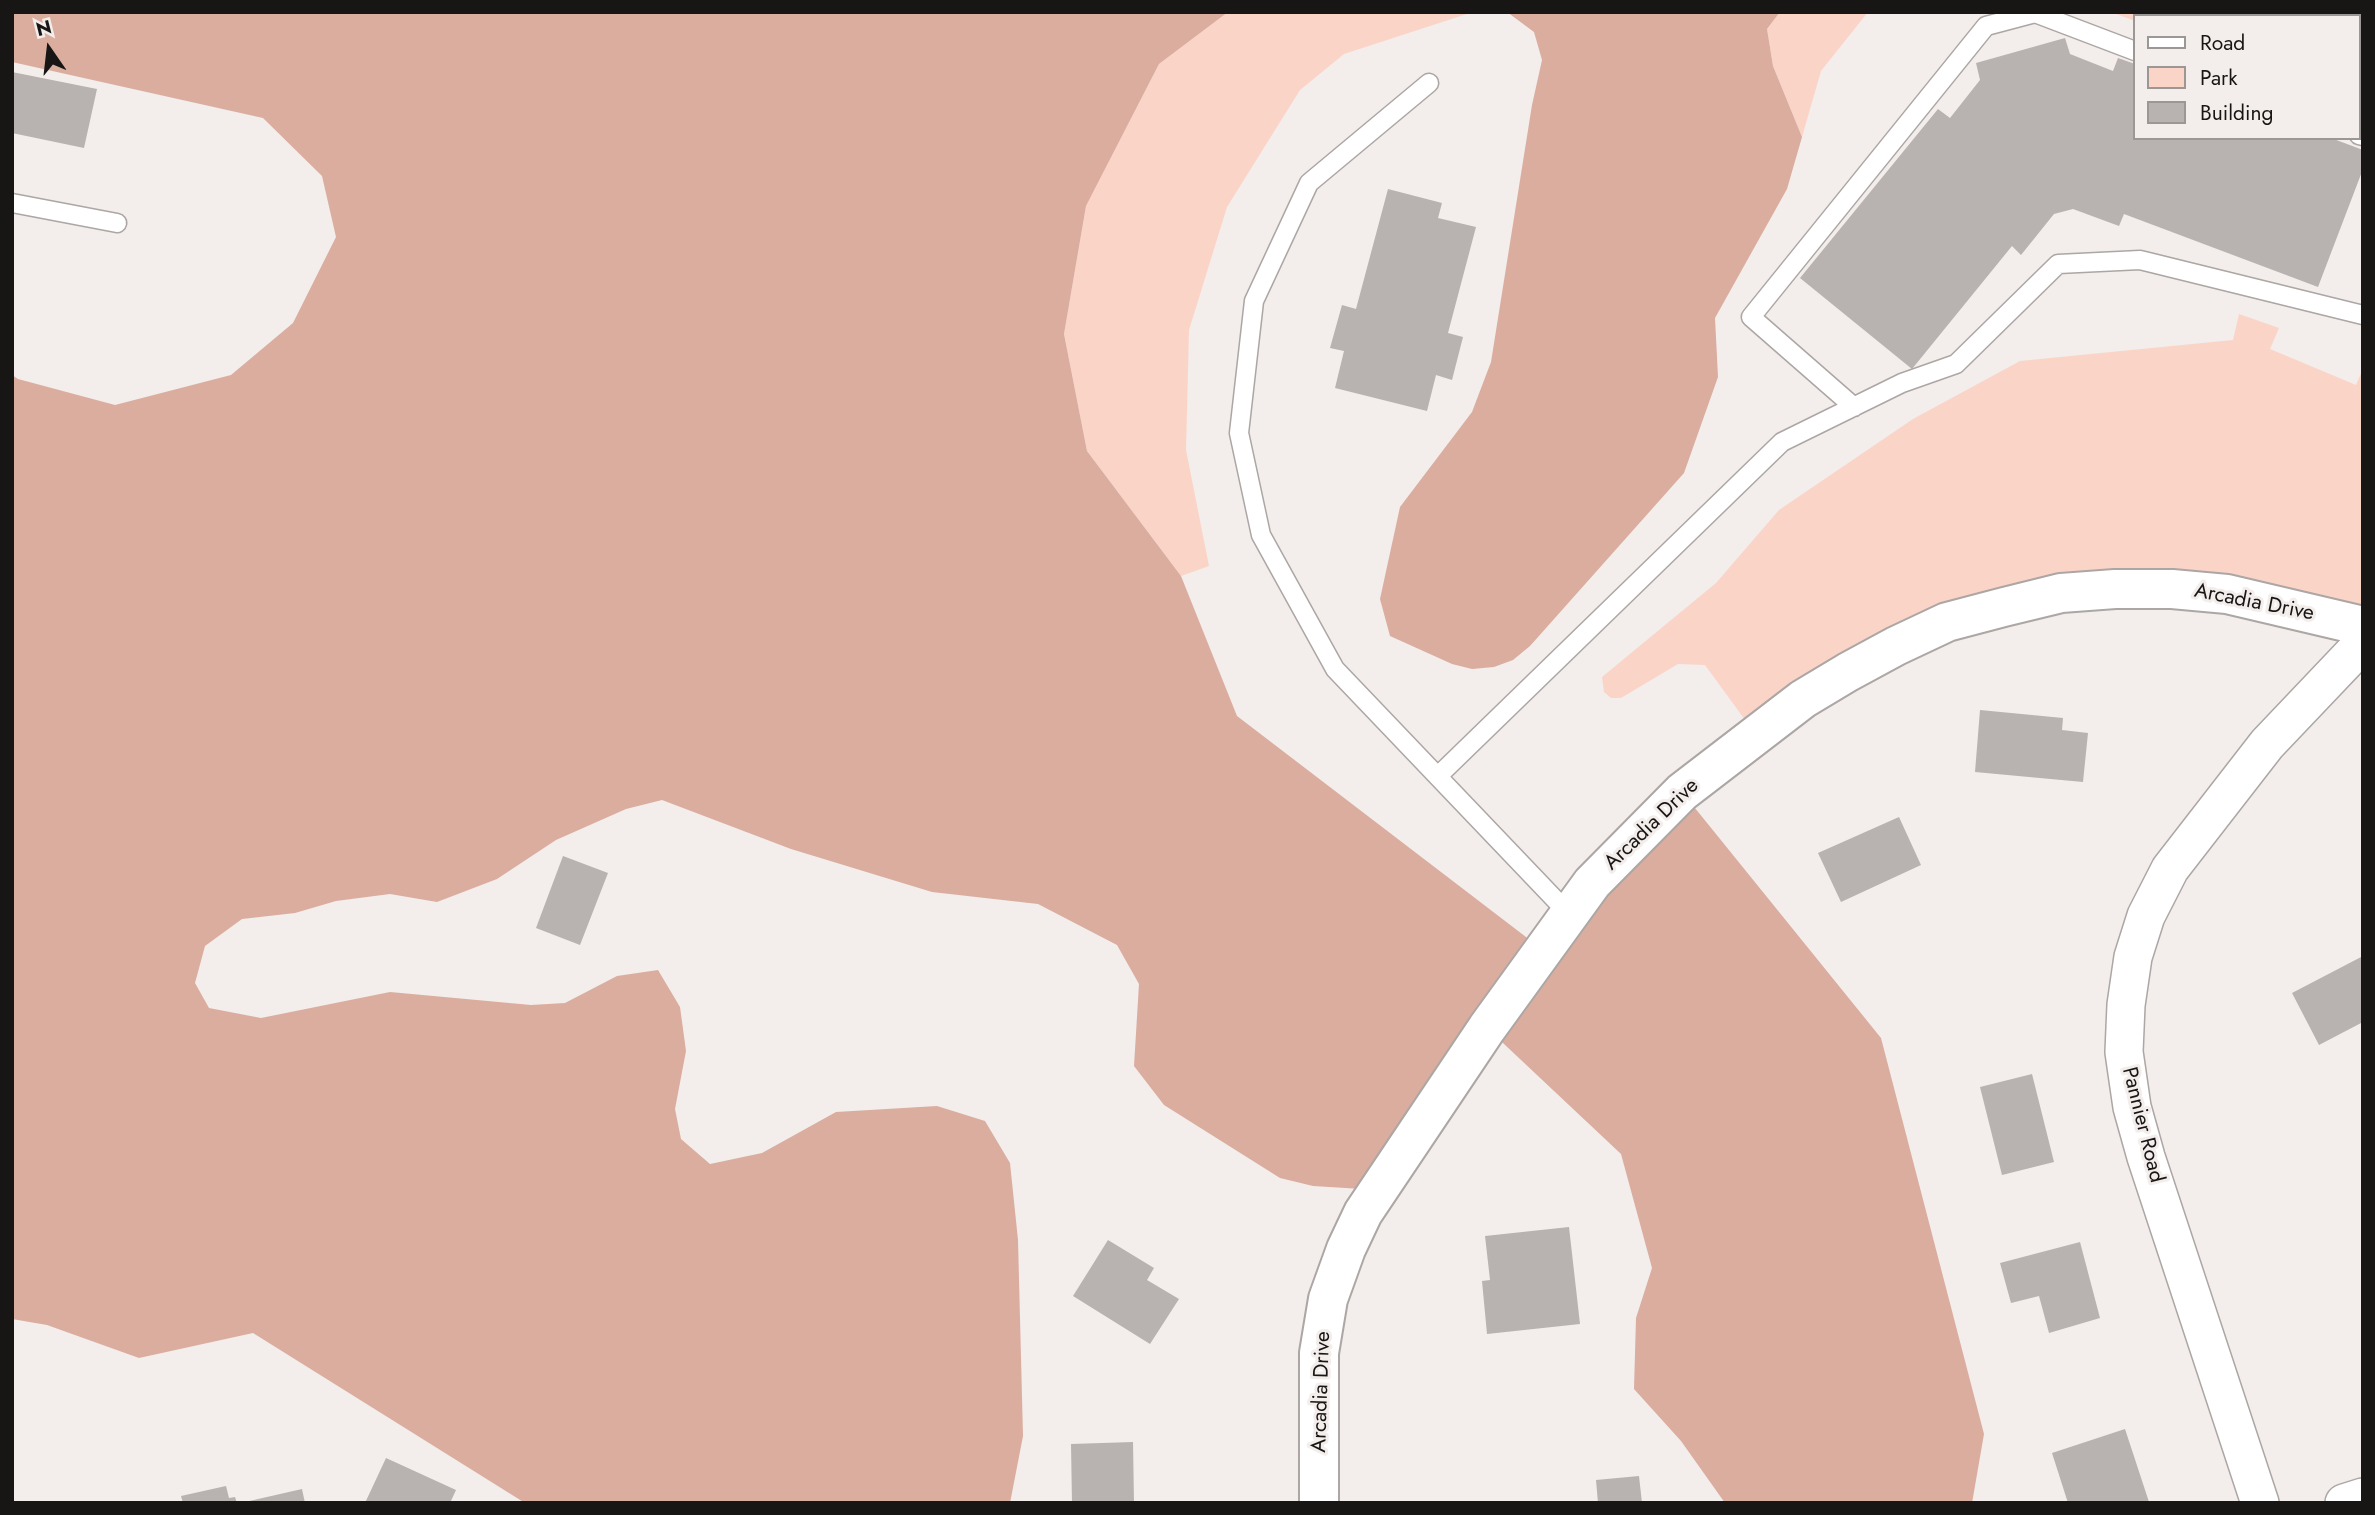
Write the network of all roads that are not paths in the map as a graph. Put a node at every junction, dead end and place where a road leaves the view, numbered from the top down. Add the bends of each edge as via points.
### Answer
1 (2134, 51) edge
2 (1429, 83) dead end
3 (12, 203) edge
4 (117, 223) dead end
5 (2363, 315) edge
6 (1854, 407) junction
7 (2363, 626) edge
8 (2363, 643) edge
9 (1438, 776) junction
10 (1569, 914) junction
11 (2363, 1497) edge
12 (1319, 1503) edge
13 (2260, 1503) edge
14 (2344, 1503) edge

1 - 6 lane via 2035,13 1986,26 1751,317
2 - 9 lane via 1309,183 1254,301 1239,433 1261,535 1335,669
3 - 4 lane
5 - 6 lane via 2140,260 2058,264 1956,364
6 - 9 lane via 1782,442
7 - 10 street, Arcadia Drive via 2227,594 2172,589 2061,593 1947,622 1802,699 1742,745 1682,792 1592,883
8 - 13 street, Pannier Road via 2267,744 2170,869 2146,916 2133,957 2126,1005 2124,1052 2132,1107
9 - 10 lane
10 - 12 street, Arcadia Drive via 1378,1190 1346,1249 1328,1299 1320,1353
11 - 14 street

